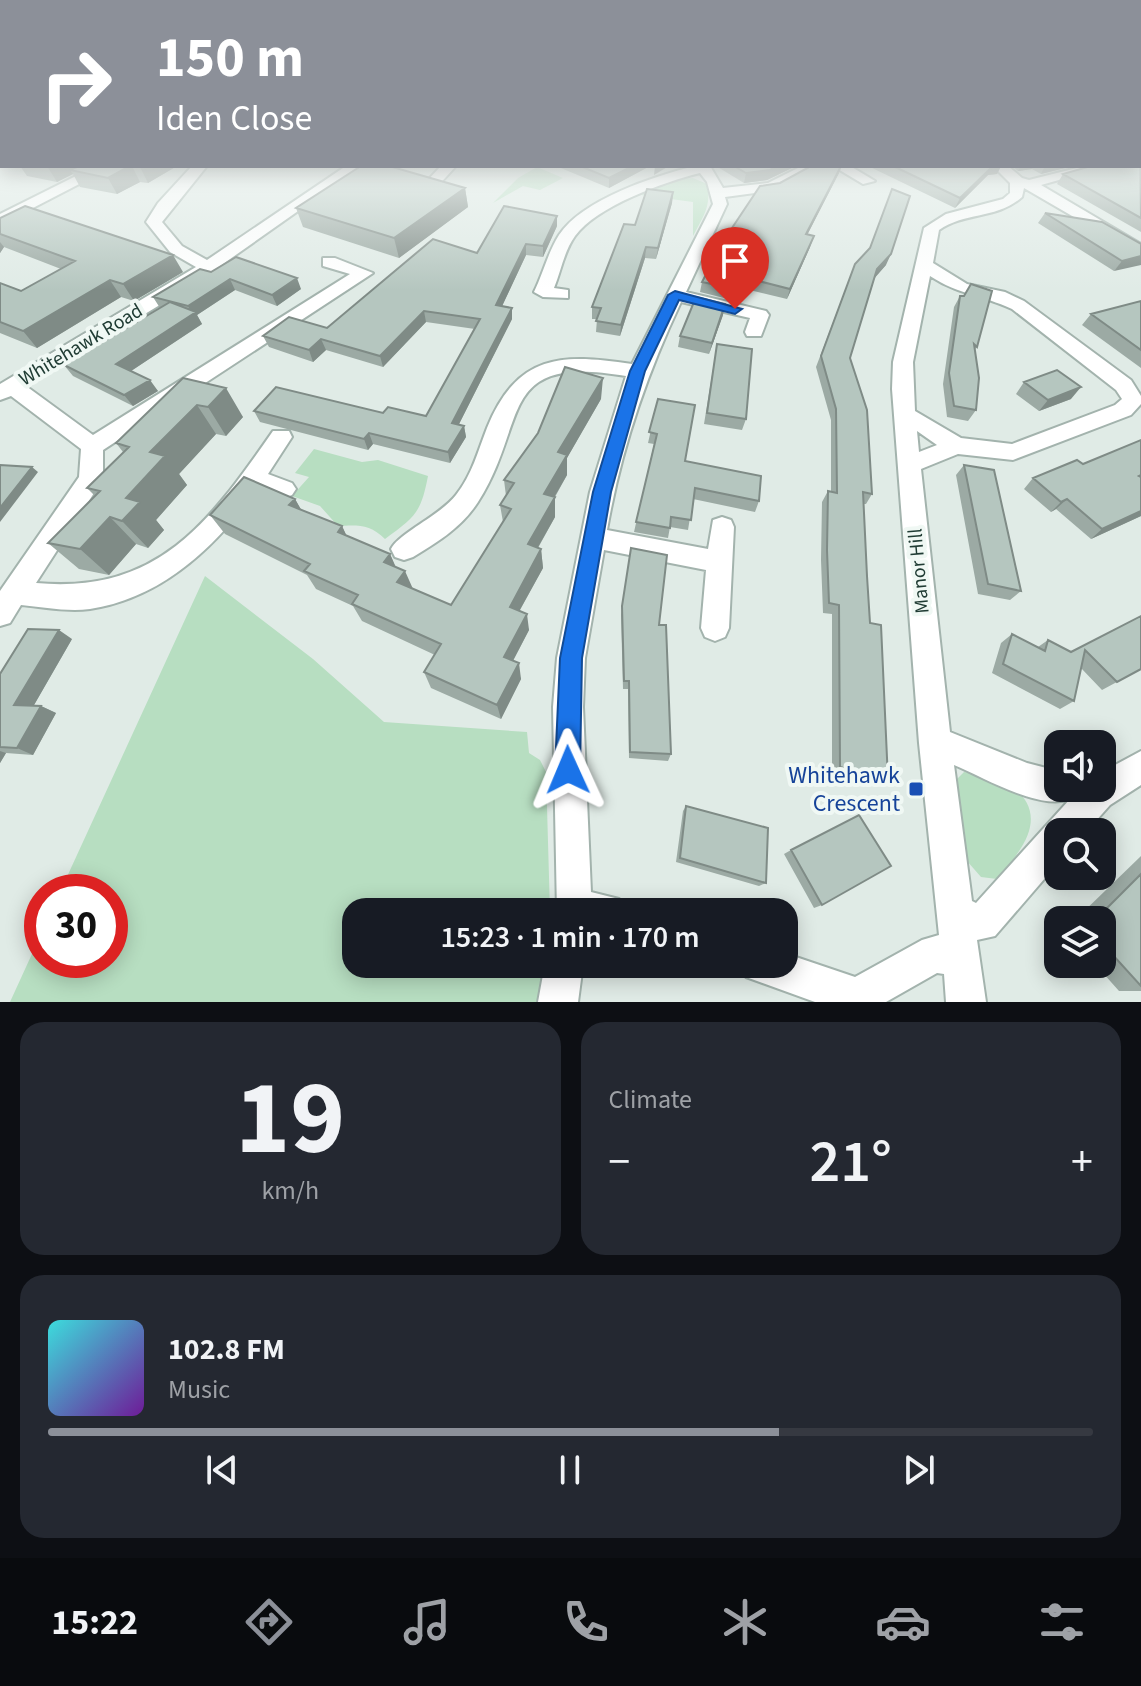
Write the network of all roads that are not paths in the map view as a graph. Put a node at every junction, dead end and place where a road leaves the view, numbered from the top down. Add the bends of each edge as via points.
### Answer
1 (48, 196) edge
2 (173, 196) edge
3 (312, 196) edge
4 (630, 196) edge
5 (719, 196) edge
6 (990, 196) edge
7 (1041, 196) edge
8 (0, 220) edge
9 (1141, 251) edge
10 (329, 262) dead end
11 (925, 265) junction
12 (208, 267) junction
13 (961, 288) junction
14 (562, 294) dead end
15 (675, 295) junction
16 (917, 296) junction
17 (759, 316) dead end
18 (638, 371) junction
19 (6, 390) edge
20 (904, 417) junction
21 (281, 437) dead end
22 (92, 446) junction
23 (956, 446) junction
24 (909, 459) junction
25 (253, 478) junction
26 (284, 489) dead end
27 (722, 527) dead end
28 (593, 538) junction
29 (404, 549) dead end
30 (720, 562) junction
31 (7, 603) edge
32 (715, 628) dead end
33 (935, 743) junction
34 (1141, 767) edge
35 (1116, 777) edge
36 (1044, 785) edge
37 (1044, 853) edge
38 (583, 898) edge
39 (954, 914) junction
40 (962, 961) junction
41 (562, 978) edge
42 (798, 978) edge
43 (860, 1000) edge
44 (558, 1002) edge
45 (966, 1002) edge

1 - 8 street
2 - 12 street via 154,222 176,249
3 - 12 street, Whitehawk Road
4 - 14 street via 566,237 543,292
5 - 15 street via 717,215
6 - 11 street, Manor Hill via 937,224
7 - 9 street
10 - 22 street via 364,273 318,311 262,334 132,425
11 - 13 street
11 - 16 street, Manor Hill
12 - 19 street, Whitehawk Road
13 - 16 street
13 - 23 street via 1018,305 1124,385 1133,400 1123,410 1013,452
15 - 17 street
15 - 18 street
16 - 20 street, Manor Hill via 903,362
18 - 28 street
18 - 29 street via 578,363 548,368 527,379 508,404 478,480 454,514 445,526
19 - 22 street, Whitehawk Road
20 - 23 street
20 - 24 street, Manor Hill
21 - 25 street
22 - 31 street via 91,479
23 - 24 street via 919,461
24 - 33 street, Manor Hill
25 - 26 street
25 - 31 street via 191,548 150,578 87,597
27 - 30 street
28 - 30 street
28 - 38 street via 571,658 568,707
30 - 32 street
33 - 36 street
33 - 39 street, Manor Hill
34 - 35 street
37 - 39 street via 982,923
39 - 40 street, Manor Hill
40 - 43 street via 935,953
40 - 45 street, Manor Hill
41 - 44 street
42 - 43 street

